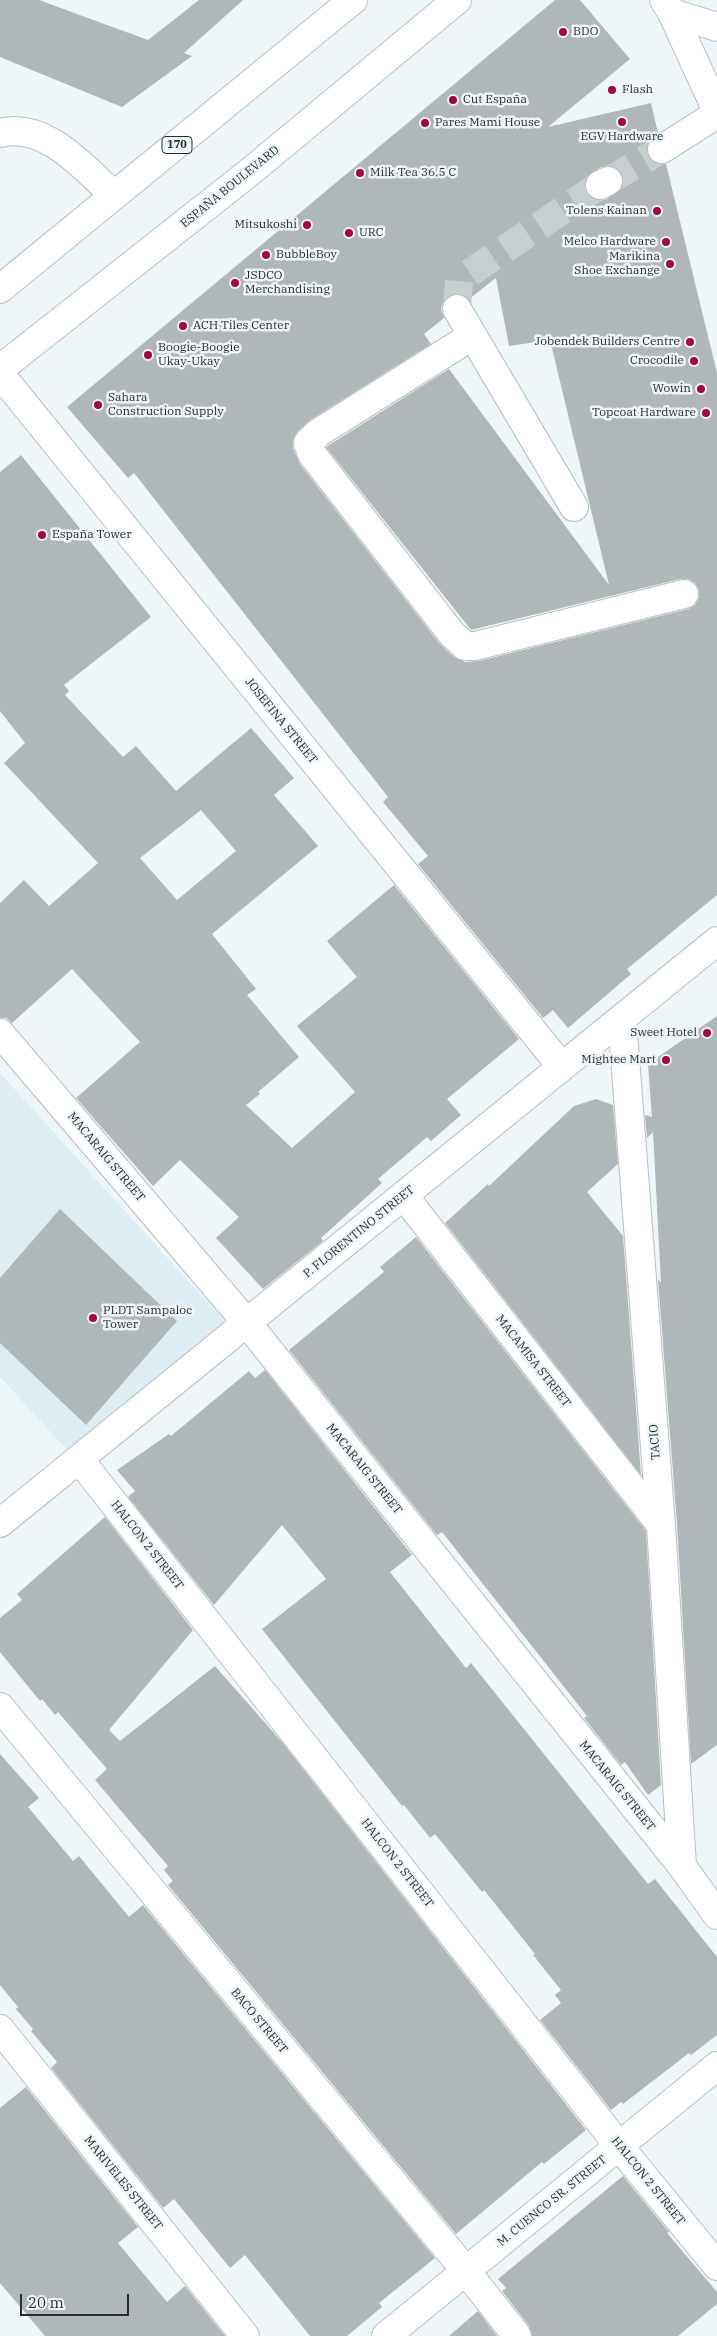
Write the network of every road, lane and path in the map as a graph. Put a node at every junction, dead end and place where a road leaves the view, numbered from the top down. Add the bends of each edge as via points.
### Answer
1 (353, 0) edge
2 (457, 0) edge
3 (668, 6) edge
4 (717, 27) edge
5 (717, 113) edge
6 (0, 133) edge
7 (662, 149) tunnel mouth
8 (114, 195) junction
9 (0, 289) edge
10 (457, 308) tunnel mouth
11 (472, 336) junction
12 (0, 369) edge
13 (0, 374) edge
14 (574, 507) dead end
15 (684, 594) dead end
16 (717, 941) edge
17 (622, 1019) junction
18 (0, 1033) edge
19 (562, 1067) junction
20 (404, 1196) junction
21 (247, 1323) junction
22 (80, 1459) junction
23 (0, 1524) edge
24 (662, 1526) junction
25 (0, 1706) edge
26 (682, 1866) junction
27 (717, 1915) edge
28 (0, 2029) edge
29 (717, 2066) edge
30 (619, 2146) junction
31 (717, 2266) edge
32 (466, 2271) junction
33 (245, 2336) edge
34 (386, 2336) edge
35 (517, 2336) edge

1 - 8 street, 170
2 - 12 street, ESPAÑA BOULEVARD via 251,171
3 - 4 street
3 - 5 street
5 - 7 street
6 - 8 street via 24,130 37,134 62,150
8 - 9 street, 170
10 - 11 street
11 - 14 street
11 - 15 street via 318,433 308,443 312,454 452,634 465,646 475,646
13 - 19 street, JOSEFINA STREET
16 - 17 street, P. FLORENTINO STREET
17 - 19 street, P. FLORENTINO STREET
17 - 24 street, TACIO
18 - 21 street, MACARAIG STREET
19 - 20 street, P. FLORENTINO STREET
20 - 21 street, P. FLORENTINO STREET
20 - 24 street, MACAMISA STREET
21 - 22 street, P. FLORENTINO STREET
21 - 26 street, MACARAIG STREET
22 - 23 street, P. FLORENTINO STREET
22 - 30 street, HALCON 2 STREET
24 - 26 street, TACIO
25 - 32 street, BACO STREET
26 - 27 street, MACARAIG STREET
28 - 33 street, MARIVELES STREET
29 - 30 street, M. CUENCO SR. STREET
30 - 31 street, HALCON 2 STREET
30 - 32 street, M. CUENCO SR. STREET
32 - 34 street, M. CUENCO SR. STREET
32 - 35 street, BACO STREET

